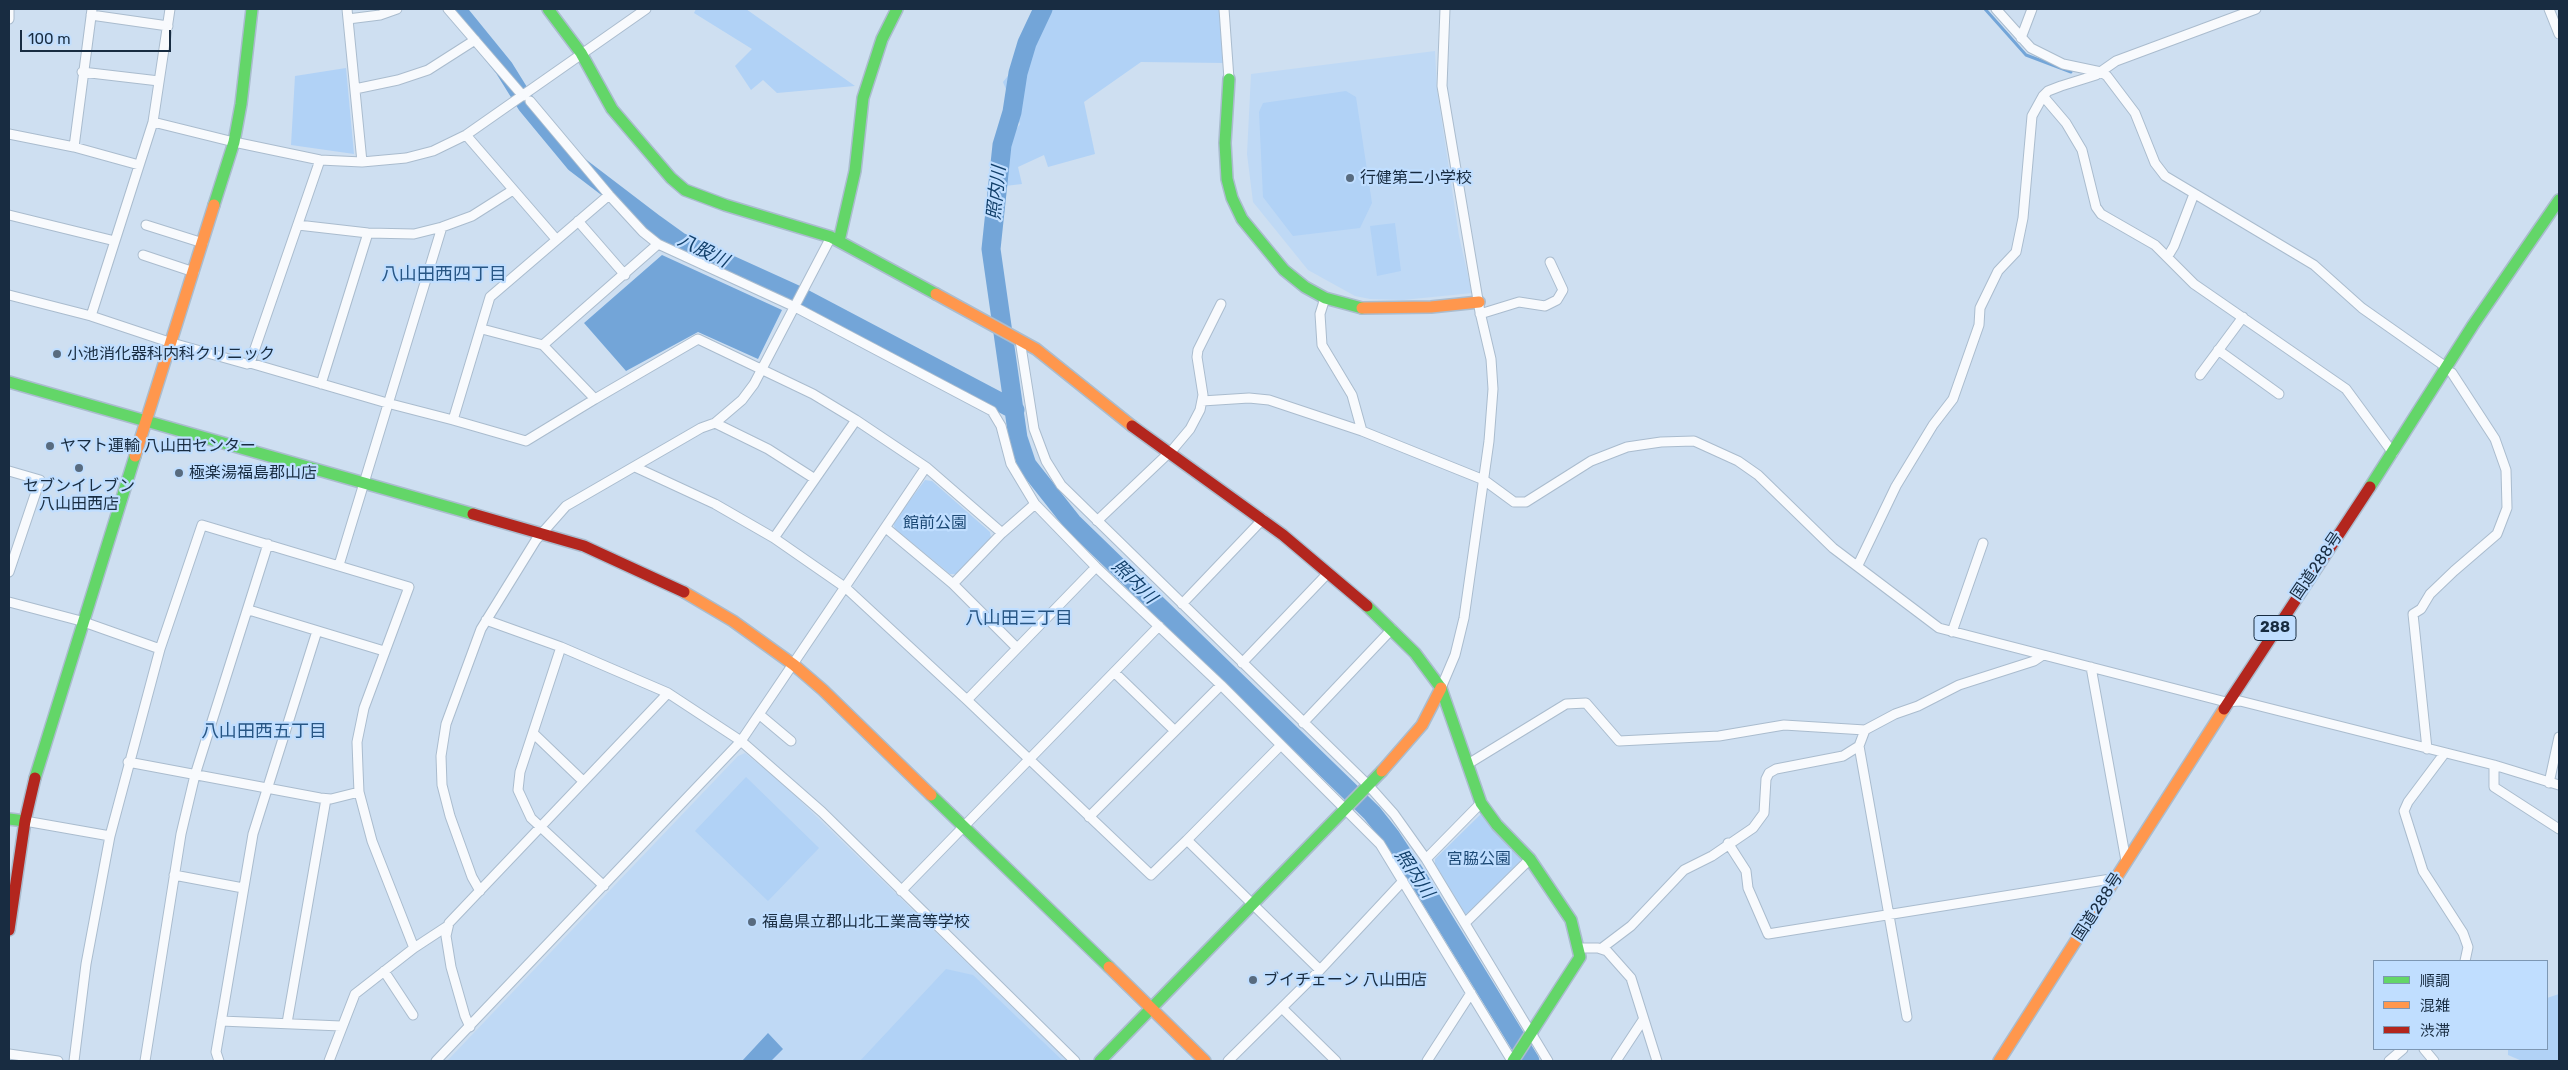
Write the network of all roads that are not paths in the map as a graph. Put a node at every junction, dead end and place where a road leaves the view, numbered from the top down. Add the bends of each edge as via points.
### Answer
1 (9, 9) edge
2 (170, 9) edge
3 (252, 9) edge
4 (347, 9) edge
5 (397, 9) edge
6 (448, 9) edge
7 (548, 9) edge
8 (646, 9) edge
9 (898, 9) edge
10 (1224, 9) edge
11 (1445, 9) edge
12 (1996, 9) edge
13 (2032, 9) edge
14 (2256, 9) edge
15 (2549, 9) edge
16 (92, 12) edge
17 (9, 19) edge
18 (348, 19) junction
19 (168, 26) junction
20 (2559, 34) edge
21 (2021, 38) junction
22 (475, 40) junction
23 (581, 53) junction
24 (82, 72) junction
25 (2100, 72) junction
26 (1228, 79) joint
27 (159, 81) junction
28 (355, 88) junction
29 (2043, 96) junction
30 (526, 99) junction
31 (153, 122) junction
32 (9, 134) edge
33 (466, 135) junction
34 (234, 142) junction
35 (74, 147) junction
36 (320, 160) junction
37 (362, 162) junction
38 (139, 165) junction
39 (513, 190) junction
40 (2194, 194) junction
41 (609, 195) junction
42 (2559, 200) edge
43 (2559, 210) edge
44 (9, 216) edge
45 (578, 221) junction
46 (146, 225) dead end
47 (298, 225) junction
48 (442, 227) junction
49 (368, 234) junction
50 (556, 239) junction
51 (835, 239) junction
52 (115, 241) junction
53 (203, 243) junction
54 (658, 244) junction
55 (143, 255) dead end
56 (2168, 256) junction
57 (1550, 262) dead end
58 (194, 272) junction
59 (625, 275) junction
60 (9, 295) edge
61 (1325, 298) junction
62 (1479, 302) junction
63 (1221, 304) dead end
64 (795, 307) junction
65 (1480, 314) junction
66 (91, 316) junction
67 (2243, 317) junction
68 (482, 330) junction
69 (1020, 340) junction
70 (172, 343) junction
71 (544, 345) junction
72 (2218, 350) junction
73 (250, 363) junction
74 (762, 368) junction
75 (2449, 370) junction
76 (2200, 375) dead end
77 (9, 382) edge
78 (321, 384) junction
79 (2280, 394) dead end
80 (595, 399) junction
81 (1202, 401) junction
82 (386, 403) junction
83 (453, 420) junction
84 (856, 420) junction
85 (145, 422) junction
86 (715, 423) junction
87 (1362, 431) junction
88 (1167, 453) junction
89 (2394, 454) junction
90 (635, 467) junction
91 (926, 468) junction
92 (9, 471) edge
93 (815, 479) junction
94 (1484, 480) junction
95 (365, 483) junction
96 (1035, 504) junction
97 (1263, 519) junction
98 (1097, 521) junction
99 (886, 528) junction
100 (1002, 533) junction
101 (542, 534) junction
102 (774, 538) junction
103 (13, 543) edge
104 (1983, 543) dead end
105 (268, 544) junction
106 (339, 565) junction
107 (1858, 565) junction
108 (1096, 567) junction
109 (9, 572) edge
110 (1328, 573) junction
111 (953, 584) junction
112 (846, 588) junction
113 (9, 602) edge
114 (1182, 604) junction
115 (249, 610) junction
116 (486, 620) junction
117 (81, 621) junction
118 (1159, 626) junction
119 (1392, 629) junction
120 (317, 631) junction
121 (1952, 632) junction
122 (561, 647) junction
123 (1017, 648) junction
124 (160, 649) junction
125 (384, 652) junction
126 (2043, 655) junction
127 (1242, 664) junction
128 (794, 665) junction
129 (2091, 667) junction
130 (1114, 672) junction
131 (1221, 685) junction
132 (1441, 688) junction
133 (668, 693) junction
134 (967, 700) junction
135 (2240, 701) junction
136 (2226, 702) junction
137 (760, 715) junction
138 (1303, 723) junction
139 (1865, 730) junction
140 (1175, 731) junction
141 (533, 733) junction
142 (2559, 737) edge
143 (741, 741) junction
144 (791, 742) dead end
145 (1281, 745) junction
146 (1859, 746) junction
147 (2427, 749) junction
148 (2444, 754) junction
149 (1029, 759) junction
150 (128, 762) junction
151 (1468, 764) junction
152 (2494, 765) junction
153 (195, 775) junction
154 (583, 781) junction
155 (2549, 783) junction
156 (2559, 785) edge
157 (1369, 786) junction
158 (266, 788) junction
159 (359, 792) junction
160 (326, 799) junction
161 (1481, 803) junction
162 (1346, 810) junction
163 (1089, 817) junction
164 (9, 819) edge
165 (25, 821) junction
166 (965, 826) junction
167 (540, 828) junction
168 (2559, 829) edge
169 (110, 836) junction
170 (1187, 840) junction
171 (1728, 843) junction
172 (1426, 859) junction
173 (1530, 859) junction
174 (2126, 864) junction
175 (174, 875) junction
176 (2117, 878) junction
177 (1403, 881) junction
178 (604, 886) junction
179 (243, 888) junction
180 (480, 891) junction
181 (901, 891) junction
182 (1253, 906) junction
183 (1889, 914) junction
184 (1465, 923) junction
185 (446, 928) junction
186 (9, 930) edge
187 (414, 948) junction
188 (1579, 948) junction
189 (1602, 948) junction
190 (2465, 960) edge
191 (1320, 970) junction
192 (384, 971) junction
193 (1471, 993) junction
194 (1282, 1008) junction
195 (1151, 1010) junction
196 (413, 1014) dead end
197 (1907, 1017) dead end
198 (1643, 1020) junction
199 (221, 1022) junction
200 (287, 1023) junction
201 (341, 1026) junction
202 (470, 1027) junction
203 (1531, 1032) junction
204 (2402, 1050) edge
205 (2425, 1050) edge
206 (9, 1054) edge
207 (58, 1061) edge
208 (74, 1061) edge
209 (145, 1061) edge
210 (219, 1061) edge
211 (329, 1061) edge
212 (436, 1061) edge
213 (1075, 1061) edge
214 (1100, 1061) edge
215 (1205, 1061) edge
216 (1228, 1061) edge
217 (1336, 1061) edge
218 (1427, 1061) edge
219 (1512, 1061) edge
220 (1548, 1061) edge
221 (1616, 1061) edge
222 (1657, 1061) edge
223 (1999, 1061) edge
224 (2009, 1061) edge
225 (2389, 1061) edge
226 (2434, 1061) edge

1 - 17 street
2 - 19 street
3 - 34 main road
4 - 18 street
5 - 18 street
6 - 22 street
7 - 23 main road
8 - 23 street
9 - 51 main road via 882,39 863,98 855,171
10 - 26 street
11 - 62 street via 1442,86
12 - 21 street
13 - 21 street
14 - 25 street via 2116,61
15 - 20 street
16 - 19 street
16 - 24 street
18 - 28 street
19 - 27 street
21 - 25 street via 2031,48 2063,64
22 - 28 street via 428,70 398,80
22 - 30 street
23 - 30 street
23 - 51 main road via 612,109 685,190 725,206 804,227
24 - 27 street
24 - 35 street
25 - 29 street via 2048,91
25 - 40 street via 2107,76 2135,113 2160,172
26 - 61 main road via 1225,143 1227,179 1235,208 1284,270
27 - 31 street
28 - 37 street
29 - 56 street via 2066,123 2082,150 2098,211
29 - 107 street via 2032,116 2023,218 2016,252 1998,271 1980,308 1979,325 1953,399 1896,486
30 - 33 street
30 - 41 street
31 - 34 street
31 - 38 street
32 - 35 street
33 - 37 street via 427,153
33 - 39 street
34 - 36 street
34 - 53 main road
35 - 38 street
36 - 37 street
36 - 47 street
38 - 52 street
39 - 48 street via 472,216
39 - 50 street
40 - 56 street
40 - 75 street via 2314,265 2362,308
41 - 45 street
41 - 54 street
42 - 75 main road, 国道288号 / 288 via 2525,247
43 - 75 main road, 国道288号 / 288
44 - 52 street
45 - 50 street
45 - 59 street
46 - 53 street
47 - 49 street
47 - 73 street
48 - 49 street via 414,234
48 - 82 street
49 - 78 street
50 - 68 street via 490,297
51 - 64 street
51 - 69 main road
52 - 66 street
53 - 58 main road
54 - 59 street
54 - 64 street
55 - 58 street
56 - 67 street via 2194,284
57 - 65 street via 1563,290 1557,300 1545,306 1519,302
58 - 70 main road
59 - 71 street
60 - 66 street
61 - 62 main road via 1387,310
61 - 87 street via 1320,314 1322,345 1352,394
62 - 65 street
63 - 81 street via 1196,357 1203,389
64 - 74 street
64 - 96 street via 992,411 1001,426 1011,464
65 - 94 street via 1493,374
66 - 70 street
67 - 72 street
67 - 89 street via 2350,393
68 - 71 street
68 - 83 street
69 - 88 main road via 1036,349
69 - 98 street via 1038,444 1061,485
70 - 73 street
70 - 85 main road
71 - 80 street
72 - 76 street
72 - 79 street
73 - 78 street
74 - 80 street via 698,339
74 - 84 street
74 - 86 street via 742,400
75 - 89 main road, 国道288号 / 288
75 - 147 street via 2472,401 2498,447 2506,470 2507,508 2497,534 2439,585 2421,609 2413,614
77 - 85 main road
78 - 82 street
80 - 83 street via 526,441
81 - 87 street via 1269,400
81 - 88 street via 1190,429
82 - 83 street
82 - 95 street
84 - 91 street
84 - 93 street
85 - 95 main road
85 - 117 main road
86 - 90 street
86 - 93 street via 768,449
87 - 94 street
88 - 97 main road
88 - 98 street
89 - 135 main road, 国道288号 / 288
89 - 136 main road, 国道288号 / 288
90 - 101 street via 566,506
90 - 102 street via 715,504
91 - 99 street
91 - 100 street
92 - 103 street via 40,480
93 - 102 street
94 - 107 street via 1514,502 1526,502 1591,461 1626,447 1694,441 1738,461 1758,475 1833,548
94 - 132 street via 1464,618
95 - 101 main road
95 - 106 street
96 - 100 street
96 - 108 street
97 - 110 main road
97 - 114 street
98 - 114 street
99 - 111 street
99 - 112 street
100 - 111 street
101 - 116 street
101 - 128 main road via 584,546 680,590 734,621
102 - 112 street
103 - 109 street
104 - 121 street
105 - 106 street
105 - 115 street
105 - 124 street via 202,525
106 - 125 street via 409,587
107 - 121 street via 1926,621
108 - 118 street
108 - 123 street
110 - 119 main road
110 - 127 street
111 - 123 street
112 - 128 street
112 - 134 street
113 - 117 street
114 - 127 street
115 - 120 street
115 - 153 street
116 - 122 street
116 - 180 street via 446,724 441,756 442,785 450,816
117 - 124 street
117 - 165 main road via 38,763
118 - 130 street
118 - 131 street
119 - 132 main road
119 - 138 street
120 - 125 street
120 - 158 street
121 - 126 street
122 - 133 street
122 - 141 street
123 - 134 street
124 - 150 street
125 - 159 street via 364,708 357,742
126 - 129 street
126 - 139 street via 2034,661 1959,685
127 - 138 street
128 - 137 street
128 - 166 main road
129 - 136 street
129 - 174 street
130 - 140 street
130 - 149 street
131 - 140 street
131 - 145 street
132 - 151 main road
132 - 157 main road via 1422,725
133 - 143 street
133 - 154 street
134 - 149 street
135 - 136 street
135 - 147 street
135 - 224 main road, 国道288号 / 288 via 2203,753
136 - 174 main road, 国道288号 / 288
137 - 143 street
137 - 144 street
138 - 157 street
139 - 146 street
139 - 151 street via 1784,724 1719,736 1619,741 1586,703 1566,704
140 - 163 street
141 - 154 street
141 - 167 street via 520,772 518,790 531,818
142 - 155 street
143 - 178 street
143 - 181 street via 822,812
145 - 162 street
145 - 170 street
146 - 171 street via 1843,756 1772,771 1766,778 1763,817 1753,828
146 - 183 street
147 - 148 street
148 - 152 street
148 - 190 street via 2404,811 2423,871 2463,933 2468,948
149 - 163 street
149 - 166 street
150 - 153 street
150 - 169 street
151 - 161 main road
152 - 155 street
152 - 168 street via 2494,787
153 - 158 street
153 - 175 street
154 - 167 street
155 - 156 street
157 - 162 main road
157 - 172 street
158 - 160 street
158 - 179 street
159 - 160 street
159 - 187 street via 372,841
160 - 200 street
161 - 172 street
161 - 173 main road
162 - 177 street via 1380,844
162 - 182 main road
163 - 170 street via 1151,875
164 - 165 main road
165 - 169 street
165 - 186 main road
166 - 181 street
166 - 195 main road
167 - 178 street
167 - 180 street
169 - 208 street via 86,964
170 - 182 street
171 - 183 street via 1746,871 1748,888 1768,934
171 - 189 street via 1712,856 1684,870 1632,926
172 - 184 street
173 - 184 street
173 - 188 main road via 1571,920
174 - 176 main road, 国道288号 / 288
175 - 179 street
175 - 209 street
176 - 183 street
176 - 223 main road, 国道288号 / 288
177 - 191 street
177 - 193 street
178 - 202 street
179 - 199 street
180 - 185 street
181 - 213 street
182 - 191 street
182 - 195 main road
183 - 197 street
184 - 203 street
185 - 187 street
185 - 202 street via 451,967
187 - 192 street
188 - 189 street
188 - 203 main road via 1580,956
189 - 198 street via 1631,978
191 - 194 street
192 - 196 street
192 - 201 street via 355,994
193 - 218 street
193 - 219 street
194 - 216 street
194 - 217 street
195 - 214 main road
195 - 215 main road
198 - 221 street
198 - 222 street
199 - 200 street
199 - 210 street via 216,1052
200 - 201 street
201 - 211 street
202 - 212 street
203 - 219 main road
203 - 220 street
204 - 225 street
205 - 226 street
206 - 207 street

